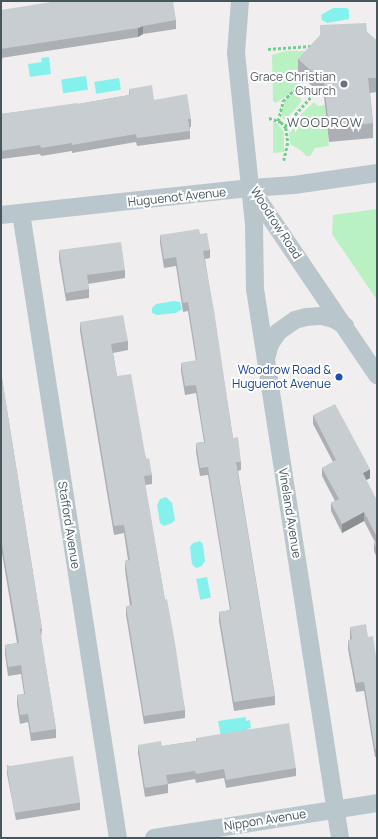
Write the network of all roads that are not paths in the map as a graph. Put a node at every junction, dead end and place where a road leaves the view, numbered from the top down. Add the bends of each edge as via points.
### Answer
1 (240, 1) edge
2 (377, 173) edge
3 (251, 188) junction
4 (21, 213) junction
5 (1, 215) edge
6 (345, 326) junction
7 (266, 359) junction
8 (377, 376) edge
9 (377, 803) edge
10 (336, 809) junction
11 (118, 838) edge
12 (154, 838) edge
13 (340, 838) edge

1 - 3 street, Woodrow Road via 236,54
2 - 3 street, Huguenot Avenue via 294,185
3 - 4 street, Huguenot Avenue
3 - 6 street, Woodrow Road
3 - 7 street, Vineland Avenue via 255,289
4 - 5 street, Huguenot Avenue
4 - 11 street, Stafford Avenue
6 - 7 street via 334,319 322,316 306,316 295,320 278,332 270,344
6 - 8 street, Woodrow Road
7 - 10 street, Vineland Avenue
9 - 10 street, Nippon Avenue
10 - 12 street, Nippon Avenue
10 - 13 street, Vineland Avenue

